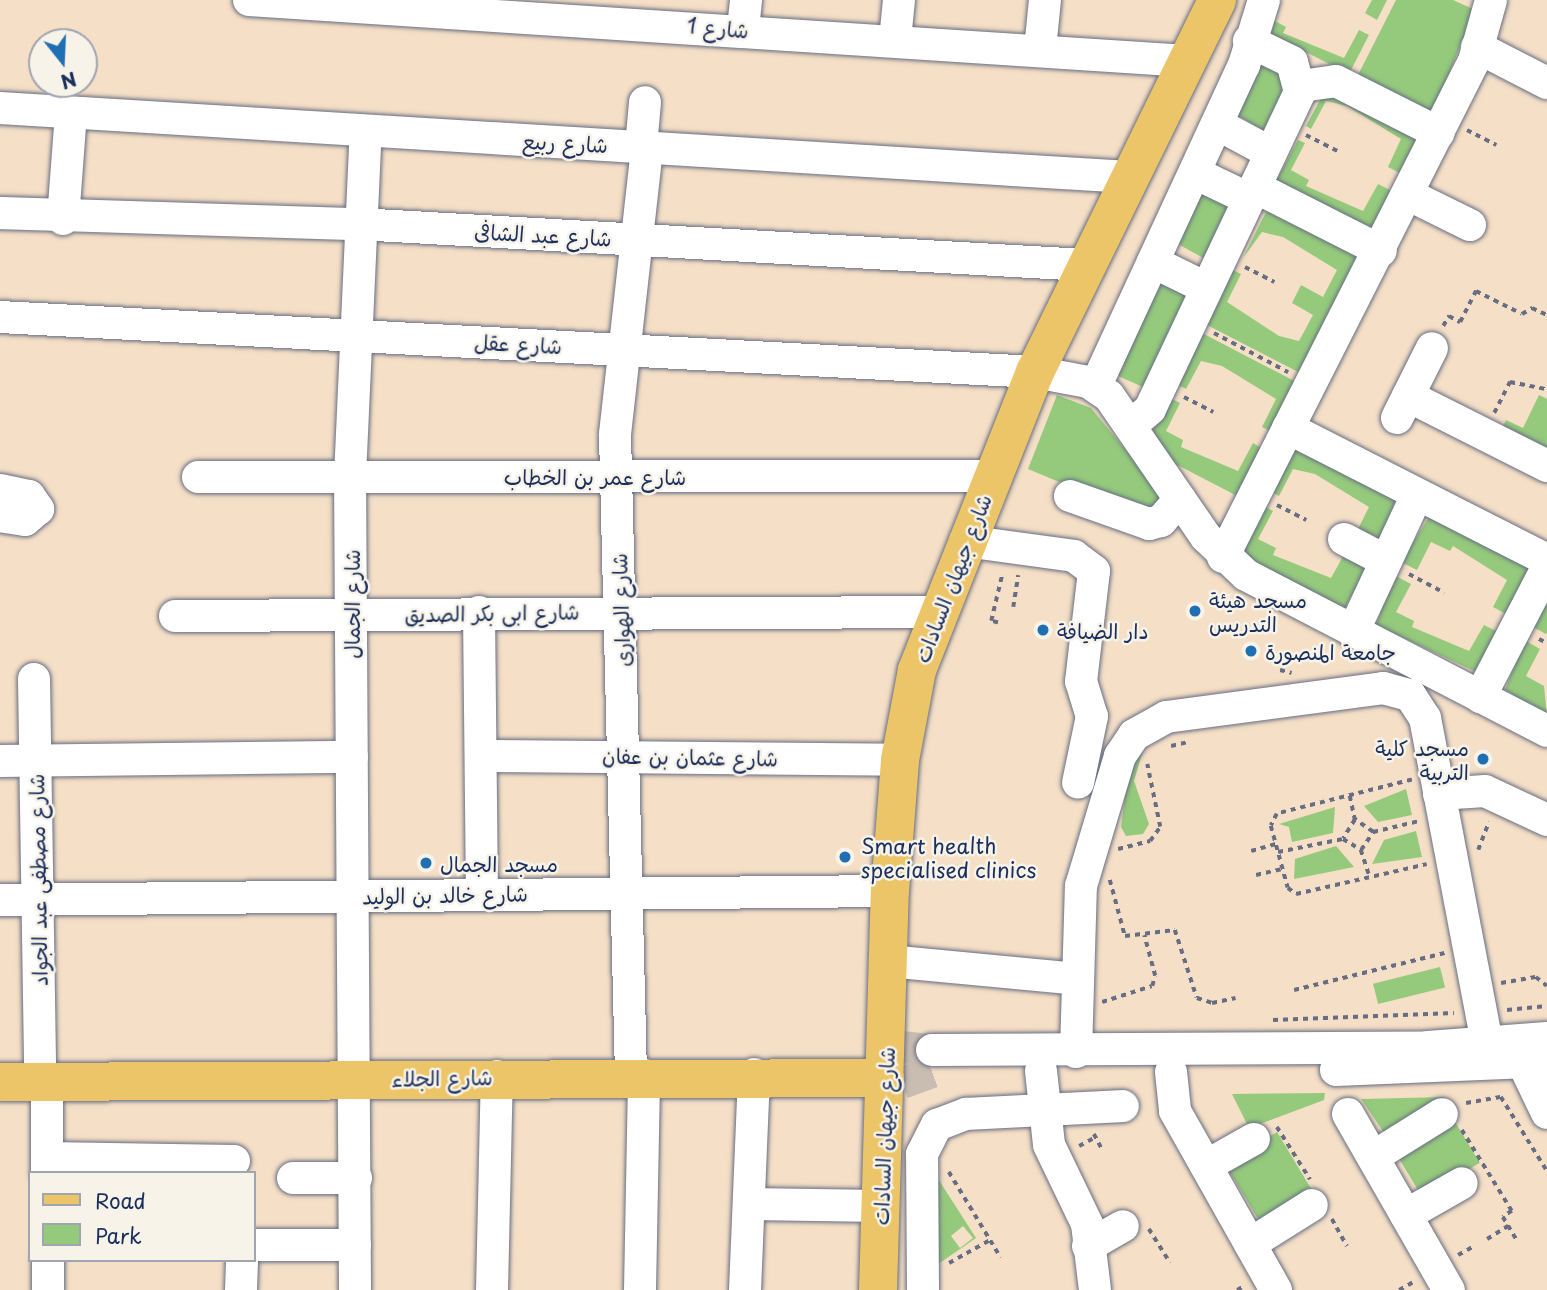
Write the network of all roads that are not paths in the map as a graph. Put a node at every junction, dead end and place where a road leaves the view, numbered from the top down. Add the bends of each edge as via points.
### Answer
1 (249, 0) edge
2 (899, 0) edge
3 (1045, 0) edge
4 (1217, 0) edge
5 (1264, 0) edge
6 (1487, 1) edge
7 (423, 5) edge
8 (490, 7) edge
9 (745, 14) edge
10 (895, 40) junction
11 (1249, 41) junction
12 (1477, 47) junction
13 (1040, 49) junction
14 (1187, 61) junction
15 (1547, 83) edge
16 (1301, 86) junction
17 (645, 102) dead end
18 (0, 108) edge
19 (71, 113) junction
20 (1217, 124) junction
21 (366, 131) junction
22 (1439, 133) junction
23 (644, 147) junction
24 (1271, 153) junction
25 (1195, 173) junction
26 (1129, 177) junction
27 (1252, 193) junction
28 (1409, 195) junction
29 (0, 212) edge
30 (64, 219) junction
31 (358, 224) junction
32 (1470, 225) dead end
33 (636, 239) junction
34 (1381, 251) junction
35 (1153, 262) junction
36 (1085, 265) junction
37 (1206, 288) junction
38 (0, 317) edge
39 (353, 334) junction
40 (1433, 348) road end
41 (623, 349) junction
42 (1035, 372) junction
43 (1096, 385) junction
44 (1130, 426) junction
45 (1288, 428) junction
46 (1547, 466) edge
47 (615, 476) junction
48 (992, 476) junction
49 (198, 477) dead end
50 (350, 477) junction
51 (0, 490) edge
52 (1417, 495) junction
53 (1070, 496) dead end
54 (1180, 499) junction
55 (0, 516) edge
56 (1344, 539) dead end
57 (965, 541) junction
58 (1223, 556) junction
59 (1547, 560) edge
60 (1386, 561) junction
61 (1547, 568) edge
62 (621, 610) junction
63 (480, 612) junction
64 (935, 612) junction
65 (351, 614) junction
66 (175, 616) dead end
67 (1353, 632) junction
68 (34, 679) dead end
69 (1480, 697) junction
70 (1547, 731) edge
71 (624, 755) junction
72 (481, 756) junction
73 (352, 757) junction
74 (35, 760) junction
75 (900, 760) junction
76 (0, 761) edge
77 (1078, 783) dead end
78 (1439, 794) junction
79 (1547, 820) edge
80 (890, 891) junction
81 (627, 892) junction
82 (482, 894) junction
83 (354, 895) junction
84 (37, 899) junction
85 (0, 900) edge
86 (888, 961) junction
87 (1077, 994) junction
88 (1547, 1038) edge
89 (1487, 1044) junction
90 (1076, 1052) junction
91 (1428, 1058) junction
92 (991, 1060) junction
93 (932, 1061) tunnel mouth
94 (1118, 1062) junction
95 (1536, 1063) edge
96 (892, 1067) junction
97 (1041, 1071) junction
98 (1171, 1072) junction
99 (754, 1074) junction
100 (638, 1075) junction
101 (496, 1076) junction
102 (357, 1078) junction
103 (43, 1080) junction
104 (0, 1082) edge
105 (1123, 1106) dead end
106 (1448, 1106) road end
107 (1044, 1110) junction
108 (1547, 1113) edge
109 (1348, 1114) dead end
110 (1254, 1139) road end
111 (1373, 1157) junction
112 (234, 1161) dead end
113 (47, 1165) edge
114 (1206, 1166) junction
115 (292, 1178) dead end
116 (356, 1178) junction
117 (1462, 1183) dead end
118 (1318, 1202) road end
119 (749, 1205) junction
120 (881, 1206) junction
121 (1406, 1215) junction
122 (1123, 1226) dead end
123 (1250, 1244) junction
124 (256, 1245) edge
125 (355, 1245) junction
126 (1088, 1246) junction
127 (48, 1262) edge
128 (242, 1262) edge
129 (922, 1285) edge
130 (48, 1290) edge
131 (241, 1290) edge
132 (355, 1290) edge
133 (492, 1290) edge
134 (640, 1290) edge
135 (745, 1290) edge
136 (878, 1290) edge
137 (1094, 1290) edge
138 (1276, 1290) edge
139 (1449, 1290) edge

1 - 7 street, شارع 1
2 - 10 street
3 - 13 street
4 - 14 main road, شارع جيهان السادات
5 - 11 street
6 - 12 street
7 - 8 street, شارع 1
8 - 9 street, شارع 1
9 - 10 street, شارع 1
10 - 13 street, شارع 1
11 - 16 street via 1293,62
11 - 20 street
12 - 15 street
12 - 22 street
13 - 14 street, شارع 1
14 - 26 main road, شارع جيهان السادات
16 - 22 street via 1336,81
16 - 24 street
17 - 23 street, شارع الهوارى
18 - 19 street, شارع ربيع
19 - 21 street, شارع ربيع
19 - 30 street
20 - 24 street
20 - 25 street
21 - 23 street, شارع ربيع
21 - 31 street, شارع الجمال
22 - 28 street
23 - 26 street, شارع ربيع
23 - 33 street, شارع الهوارى
24 - 27 street
25 - 27 street
25 - 35 street
26 - 36 main road, شارع جيهان السادات
27 - 34 street
27 - 37 street
28 - 32 street
28 - 34 street
29 - 30 street, شارع عبد الشافى
30 - 31 street, شارع عبد الشافى
31 - 33 street, شارع عبد الشافى
31 - 39 street, شارع الجمال
33 - 36 street, شارع عبد الشافى
33 - 41 street, شارع الهوارى
34 - 45 street
35 - 37 street
35 - 43 street
36 - 42 main road, شارع جيهان السادات
37 - 44 street via 1150,409
38 - 39 street, شارع عقل
39 - 41 street, شارع عقل
39 - 50 street, شارع الجمال
40 - 46 street via 1403,407 1483,433
41 - 42 street, شارع عقل
41 - 47 street, شارع الهوارى
42 - 43 street, شارع عقل
42 - 48 main road, شارع جيهان السادات
43 - 44 street
44 - 54 street
45 - 52 street
45 - 58 street
47 - 48 street, شارع عمر بن الخطاب
47 - 50 street, شارع عمر بن الخطاب
47 - 62 street, شارع الهوارى
48 - 57 main road, شارع جيهان السادات
49 - 50 street, شارع عمر بن الخطاب
50 - 65 street, شارع الجمال
51 - 55 street via 29,496 38,509 26,520
52 - 59 street
52 - 60 street
53 - 54 street via 1149,524 1161,521
54 - 58 street
56 - 60 street
57 - 64 main road, شارع جيهان السادات
57 - 77 street via 1074,556 1094,571 1080,681 1092,716
58 - 67 street via 1258,583
60 - 67 street
61 - 69 street
62 - 63 street, شارع ابى بكر الصديق
62 - 64 street, شارع ابى بكر الصديق
62 - 71 street, شارع الهوارى
63 - 65 street, شارع ابى بكر الصديق
63 - 72 street
64 - 75 main road, شارع جيهان السادات
65 - 66 street, شارع ابى بكر الصديق
65 - 73 street, شارع الجمال
67 - 69 street
68 - 74 street, شارع مصطفى عبد الجواد
69 - 70 street
71 - 72 street, شارع عثمان بن عفان
71 - 75 street, شارع عثمان بن عفان
71 - 81 street, شارع الهوارى
72 - 82 street
73 - 74 street
73 - 83 street, شارع الجمال
74 - 76 street
74 - 84 street, شارع مصطفى عبد الجواد
75 - 80 main road, شارع جيهان السادات
78 - 79 street via 1474,789
78 - 87 street via 1422,709 1392,688 1166,717 1143,727 1120,756 1086,868 1076,922
78 - 89 street
80 - 81 street, شارع خالد بن الوليد
80 - 86 main road, شارع جيهان السادات
81 - 82 street, شارع خالد بن الوليد
81 - 100 street, شارع الهوارى
82 - 83 street, شارع خالد بن الوليد
83 - 84 street, شارع خالد بن الوليد
83 - 102 street, شارع الجمال
84 - 85 street, شارع خالد بن الوليد
84 - 103 street, شارع مصطفى عبد الجواد
86 - 87 street
86 - 96 main road, شارع جيهان السادات
87 - 90 street
88 - 89 street
89 - 91 street
90 - 92 street
90 - 94 street
91 - 94 street
91 - 95 street
91 - 98 street
92 - 93 street
92 - 97 street
94 - 97 street
94 - 98 street
95 - 108 street
96 - 99 main road, شارع الجلاء
96 - 120 main road, شارع جيهان السادات
97 - 107 street
98 - 114 street via 1175,1111
99 - 100 main road, شارع الجلاء
99 - 119 street
100 - 101 main road, شارع الجلاء
100 - 134 street, شارع الهوارى
101 - 102 main road, شارع الجلاء
101 - 133 street
102 - 103 main road, شارع الجلاء
102 - 116 street, شارع الجمال
103 - 104 main road, شارع الجلاء
103 - 113 street, شارع مصطفى عبد الجواد
105 - 107 street
106 - 111 street
107 - 126 street via 1054,1160 1087,1224
107 - 129 street via 958,1115 927,1138
109 - 111 street
110 - 114 street
111 - 121 street
112 - 113 street
114 - 123 street
115 - 116 street
116 - 125 street, شارع الجمال
117 - 121 street
118 - 123 street
119 - 120 street
119 - 135 street
120 - 136 main road, شارع جيهان السادات
121 - 139 street
122 - 126 street
123 - 138 street
124 - 125 street
125 - 132 street, شارع الجمال
126 - 137 street
127 - 130 street
128 - 131 street

